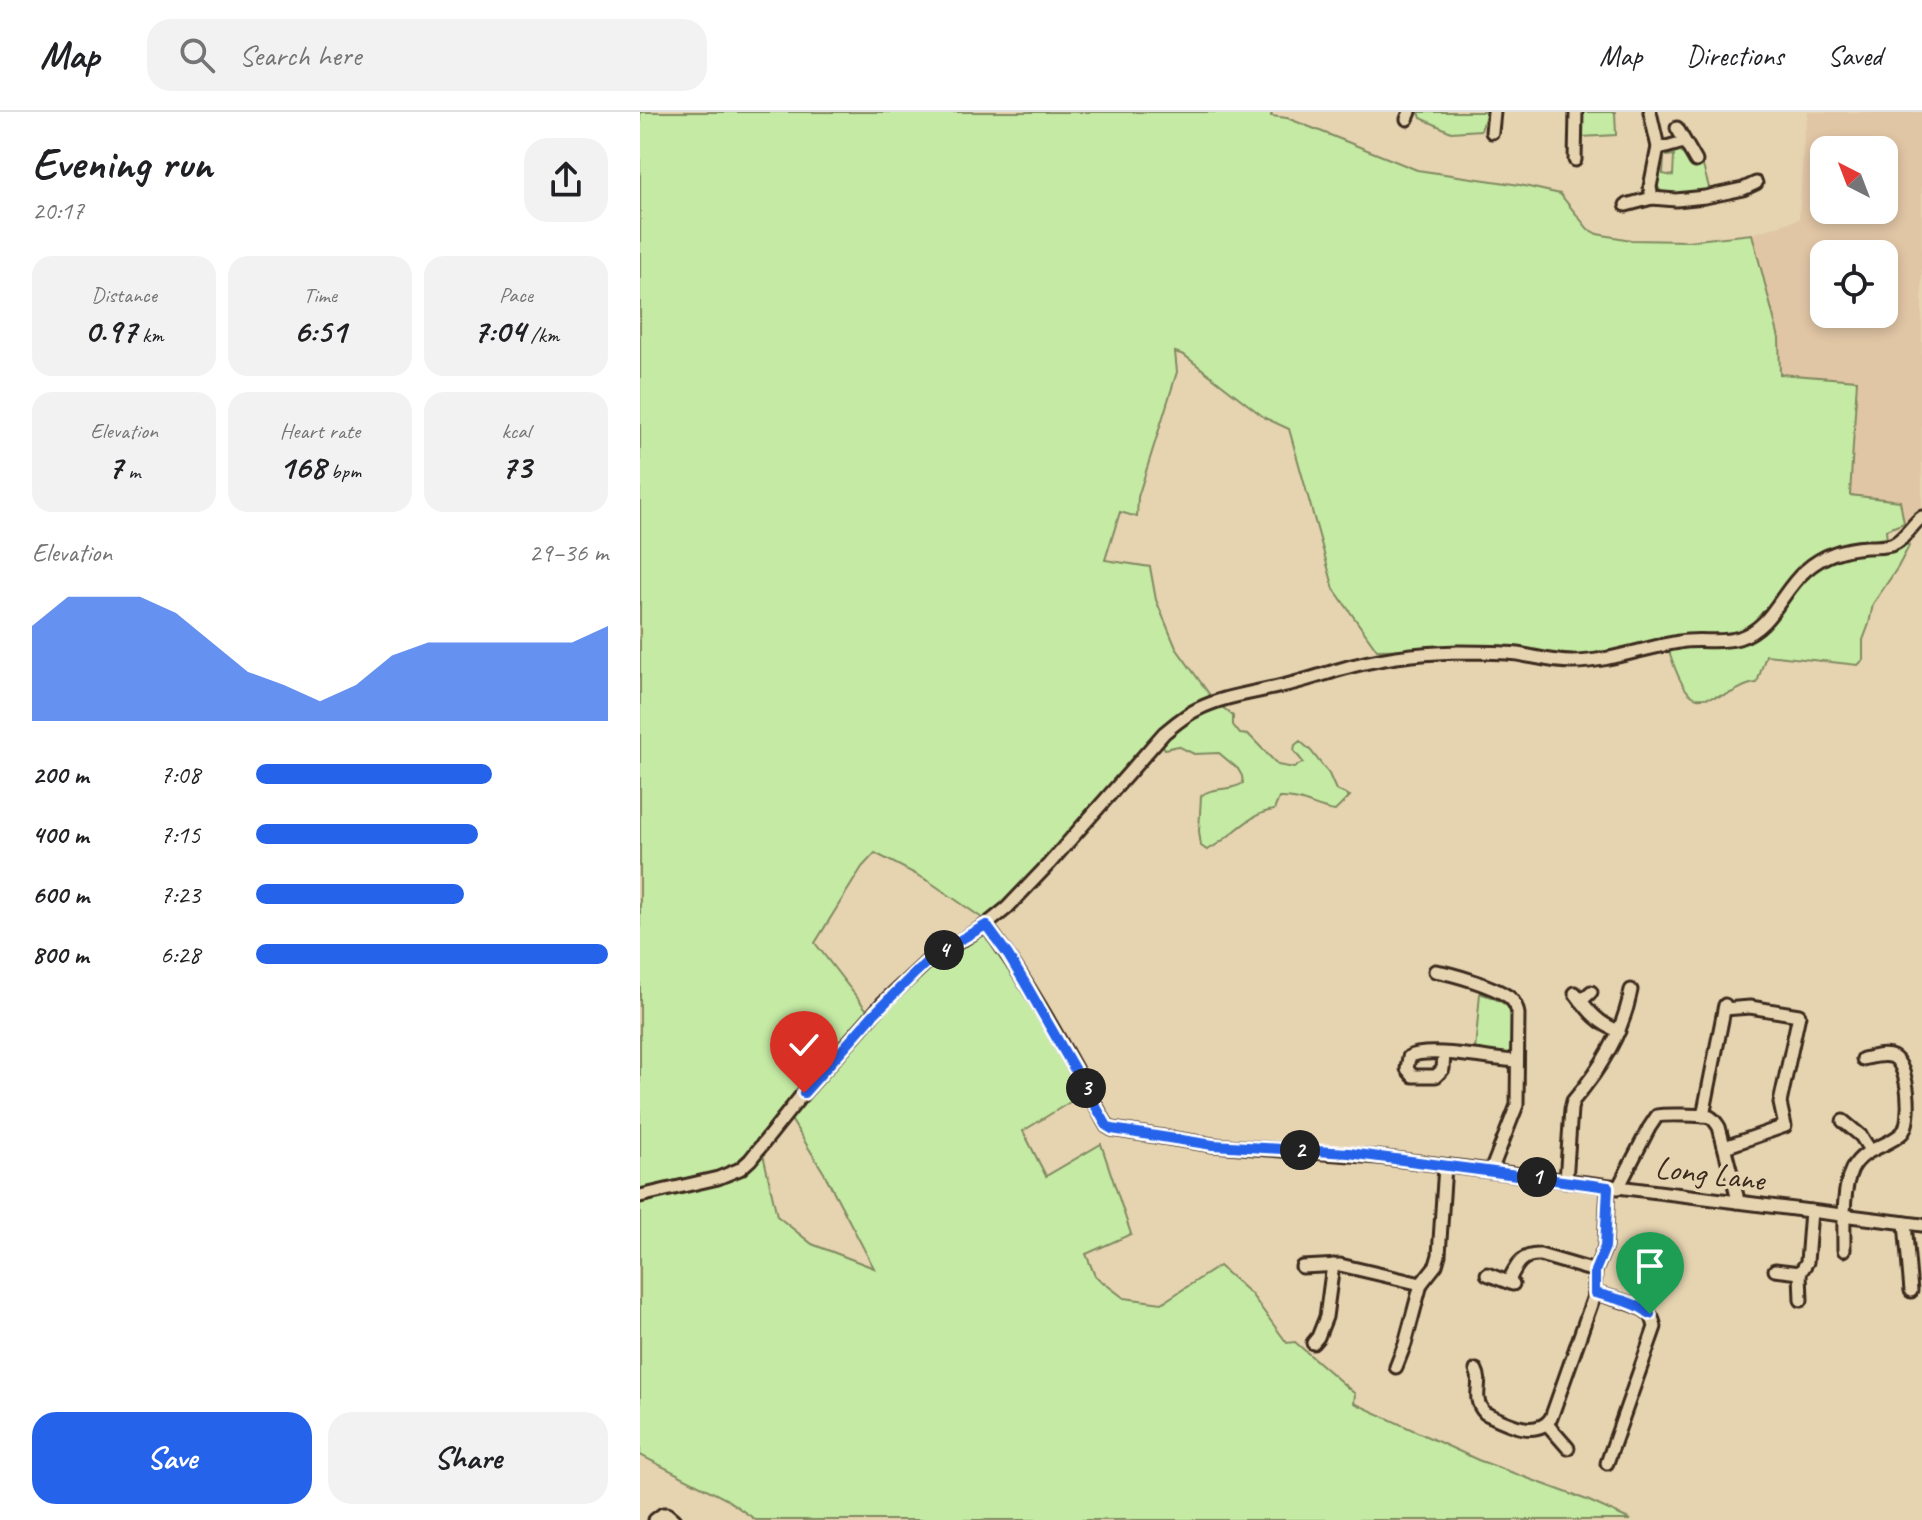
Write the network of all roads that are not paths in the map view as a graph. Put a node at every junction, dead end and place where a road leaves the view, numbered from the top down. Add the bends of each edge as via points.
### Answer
1 (1494, 112) edge
2 (1576, 112) edge
3 (1650, 112) edge
4 (1677, 128) dead end
5 (1492, 132) dead end
6 (1684, 142) junction
7 (1658, 147) junction
8 (1575, 160) dead end
9 (1696, 161) dead end
10 (1756, 183) dead end
11 (1652, 198) junction
12 (1626, 205) dead end
13 (1922, 517) edge
14 (986, 925) junction
15 (1435, 971) dead end
16 (1631, 990) dead end
17 (1591, 992) dead end
18 (1619, 1031) junction
19 (1444, 1054) dead end
20 (1863, 1059) dead end
21 (1517, 1061) junction
22 (1703, 1116) junction
23 (1843, 1121) dead end
24 (1725, 1147) junction
25 (1870, 1150) junction
26 (1445, 1166) junction
27 (1491, 1171) junction
28 (1566, 1181) junction
29 (1613, 1188) junction
30 (640, 1196) edge
31 (1737, 1202) junction
32 (1811, 1211) junction
33 (1844, 1216) junction
34 (1905, 1223) junction
35 (1922, 1225) edge
36 (1844, 1250) dead end
37 (1333, 1265) junction
38 (1302, 1267) dead end
39 (1775, 1270) dead end
40 (1595, 1271) junction
41 (1800, 1273) junction
42 (1487, 1274) dead end
43 (1421, 1284) junction
44 (1911, 1291) dead end
45 (1595, 1293) junction
46 (1801, 1300) dead end
47 (1313, 1343) dead end
48 (1396, 1367) dead end
49 (1476, 1370) dead end
50 (1547, 1424) junction
51 (1568, 1448) dead end
52 (1607, 1463) dead end
53 (655, 1520) edge
54 (674, 1520) edge

1 - 5 street
2 - 8 street
3 - 7 street
4 - 6 street
6 - 7 street
6 - 9 street
7 - 11 street
10 - 11 street via 1705,197
11 - 12 street
13 - 14 street via 1894,544 1835,552 1820,560 1796,580 1766,622 1739,638 1681,641 1585,662 1506,653 1413,655 1339,669 1199,709 1164,733 1028,887
14 - 26 street, Long Lane via 1112,1129 1213,1145 1349,1153
14 - 30 street via 929,960 899,988 740,1169
15 - 21 street via 1511,999 1518,1014
16 - 18 street
17 - 18 street via 1578,997 1601,1022
18 - 28 street via 1573,1101
19 - 21 street
20 - 25 street via 1894,1058 1903,1067 1908,1102 1901,1133
21 - 27 street via 1515,1110
22 - 24 street via 1717,1123
22 - 24 street via 1724,1007 1799,1015 1780,1103 1788,1128
22 - 29 street via 1657,1116
23 - 25 street
24 - 31 street
25 - 33 street via 1850,1174
26 - 27 street, Long Lane
26 - 43 street via 1439,1255
27 - 28 street, Long Lane
28 - 29 street, Long Lane
29 - 31 street, Long Lane
29 - 40 street via 1605,1247
31 - 32 street, Long Lane
32 - 33 street, Long Lane
32 - 41 street via 1807,1262
33 - 34 street, Long Lane
33 - 36 street
34 - 35 street, Long Lane
34 - 44 street
37 - 38 street
37 - 43 street
37 - 47 street via 1326,1317
39 - 41 street
40 - 42 street via 1533,1255 1520,1260 1511,1284
40 - 45 street
41 - 46 street
43 - 48 street
45 - 50 street
45 - 52 street via 1646,1310 1655,1327
49 - 50 street via 1477,1401 1485,1413 1527,1429
50 - 51 street
53 - 54 street via 663,1514

